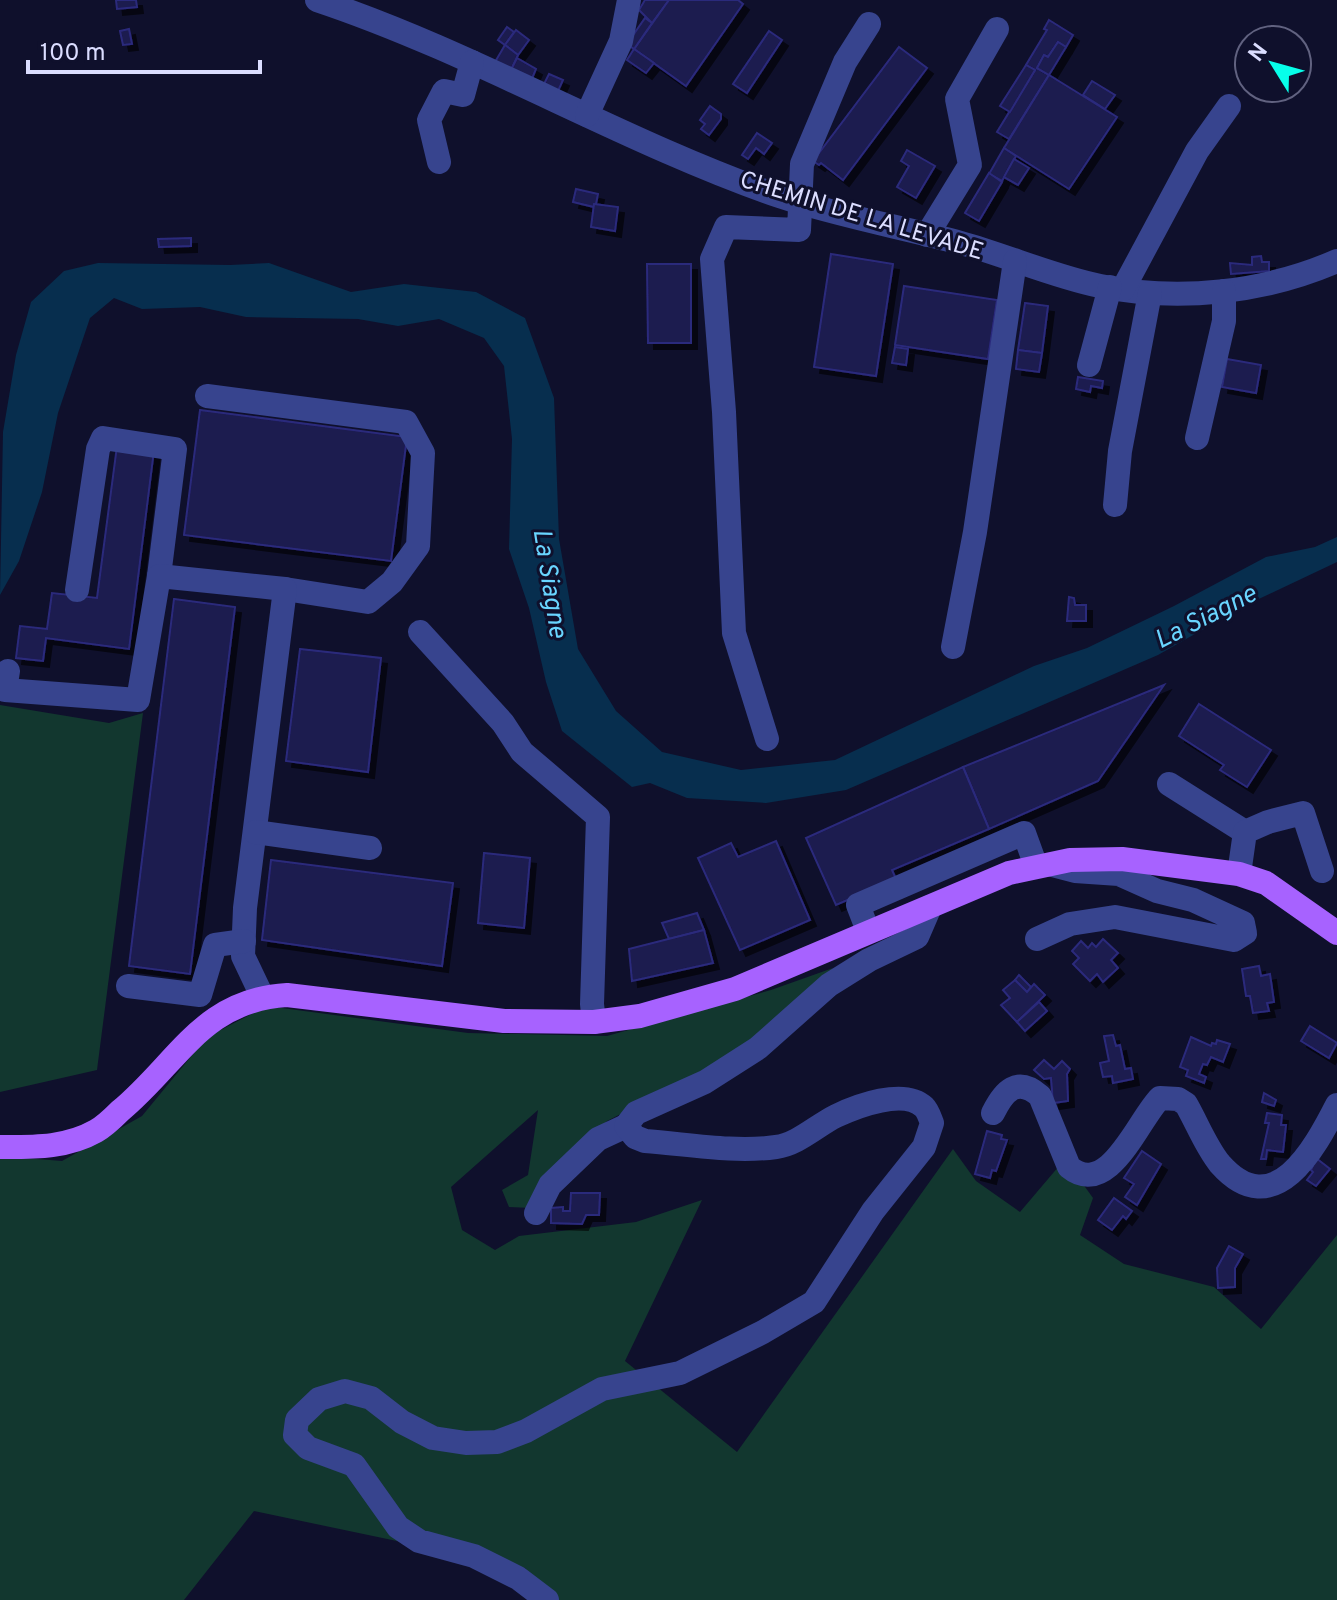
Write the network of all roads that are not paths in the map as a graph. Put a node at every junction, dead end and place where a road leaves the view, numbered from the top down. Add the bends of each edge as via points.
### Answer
1 (317, 0) edge
2 (629, 0) edge
3 (869, 24) dead end
4 (997, 29) dead end
5 (472, 62) junction
6 (1229, 106) dead end
7 (587, 115) junction
8 (439, 162) dead end
9 (802, 202) junction
10 (927, 235) junction
11 (1015, 261) junction
12 (1337, 261) edge
13 (1117, 288) junction
14 (1224, 291) junction
15 (1150, 293) junction
16 (1089, 365) dead end
17 (207, 396) dead end
18 (1197, 438) dead end
19 (1115, 505) dead end
20 (159, 576) junction
21 (285, 589) junction
22 (77, 590) dead end
23 (420, 632) dead end
24 (953, 647) dead end
25 (8, 671) dead end
26 (767, 739) dead end
27 (1169, 784) dead end
28 (255, 832) junction
29 (1245, 832) junction
30 (370, 848) dead end
31 (1042, 865) junction
32 (1322, 871) dead end
33 (1239, 874) junction
34 (930, 907) junction
35 (868, 931) junction
36 (1337, 933) edge
37 (1037, 939) dead end
38 (244, 941) junction
39 (128, 986) dead end
40 (262, 996) junction
41 (594, 1022) junction
42 (1337, 1105) edge
43 (993, 1113) dead end
44 (626, 1126) junction
45 (0, 1147) edge
46 (536, 1213) dead end
47 (547, 1600) edge

1 - 5 street, CHEMIN DE LA LEVADE
2 - 7 street via 621,41
3 - 9 street via 845,62 802,164
4 - 10 street via 957,99 970,165
5 - 7 street, CHEMIN DE LA LEVADE
5 - 8 street via 463,95 444,91 429,120
6 - 13 street
7 - 9 street, CHEMIN DE LA LEVADE
9 - 10 street, CHEMIN DE LA LEVADE
9 - 26 street via 799,230 726,227 712,259 734,633
10 - 11 street, CHEMIN DE LA LEVADE
11 - 13 street, CHEMIN DE LA LEVADE
11 - 24 street
12 - 14 street, CHEMIN DE LA LEVADE via 1274,284
13 - 15 street, CHEMIN DE LA LEVADE
13 - 16 street
14 - 15 street, CHEMIN DE LA LEVADE
14 - 18 street via 1224,321
15 - 19 street
17 - 21 street via 406,422 423,453 418,546 392,582 368,602
20 - 21 street
20 - 22 street via 175,449 103,438
20 - 25 street via 138,700 5,690
21 - 28 street
23 - 41 street via 503,723 522,752 598,817
27 - 29 street
28 - 30 street
28 - 38 street
29 - 32 street via 1303,813
29 - 33 street
31 - 33 main road via 1122,859
31 - 34 main road via 1009,873
31 - 35 street via 1024,833 858,905
31 - 37 street via 1119,874 1243,923 1245,933 1234,940 1115,917 1070,924
33 - 36 main road via 1266,883
34 - 35 main road
34 - 44 street via 917,937 829,985 758,1048 705,1082 636,1113
35 - 41 main road via 735,989 640,1016
38 - 39 street via 215,945 200,995
38 - 40 street via 243,956
40 - 41 main road via 504,1021
40 - 45 main road via 200,1028 138,1097 98,1130 70,1142
42 - 43 street via 1301,1166 1280,1180 1257,1186 1218,1162 1186,1104 1178,1099 1160,1098 1110,1166 1085,1175 1069,1167 1040,1096 1032,1089 1010,1088
44 - 46 street via 598,1139 550,1185
44 - 47 street via 645,1141 777,1147 880,1099 912,1100 925,1108 932,1123 924,1147 873,1211 814,1302 680,1373 602,1389 497,1442 433,1438 371,1398 345,1391 319,1399 297,1420 295,1435 308,1448 354,1465 398,1527 419,1541 474,1556

